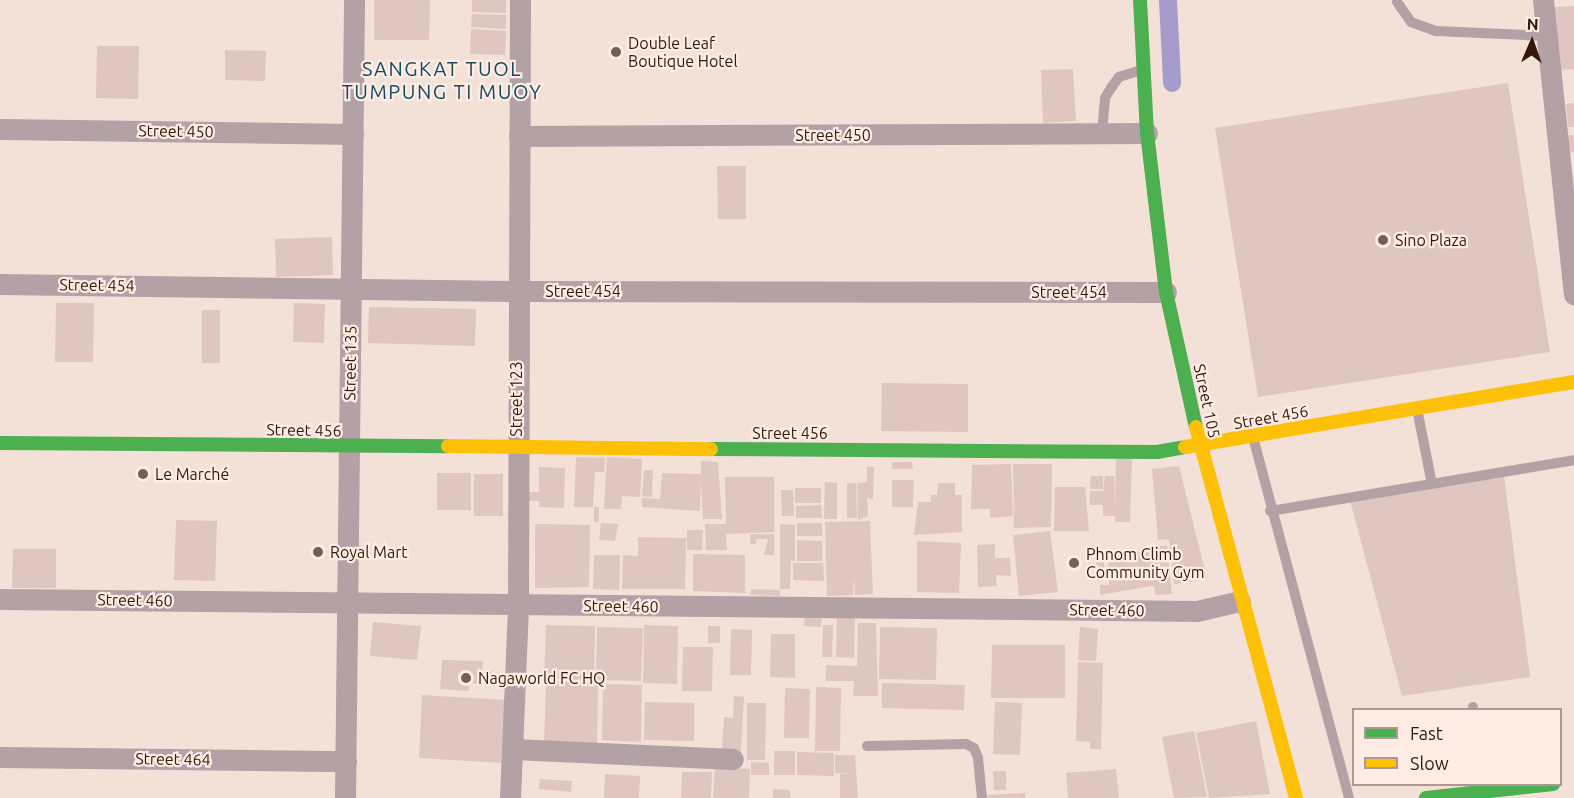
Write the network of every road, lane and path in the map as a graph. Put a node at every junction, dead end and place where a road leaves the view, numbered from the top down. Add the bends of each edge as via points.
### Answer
1 (354, 0) edge
2 (520, 0) edge
3 (1140, 0) edge
4 (1543, 0) edge
5 (1397, 2) dead end
6 (1546, 36) junction
7 (1144, 69) junction
8 (0, 129) edge
9 (1102, 133) junction
10 (1147, 133) junction
11 (353, 134) junction
12 (519, 136) junction
13 (0, 284) edge
14 (351, 289) junction
15 (516, 291) junction
16 (1166, 292) junction
17 (1574, 294) edge
18 (1574, 382) edge
19 (1417, 409) junction
20 (1248, 437) junction
21 (0, 443) edge
22 (349, 447) junction
23 (1200, 447) junction
24 (516, 448) junction
25 (1574, 460) edge
26 (1431, 484) junction
27 (1270, 511) junction
28 (0, 599) edge
29 (347, 602) junction
30 (1240, 602) junction
31 (518, 605) junction
32 (867, 746) dead end
33 (513, 749) junction
34 (0, 757) edge
35 (733, 759) dead end
36 (346, 761) junction
37 (1534, 786) edge
38 (1486, 791) edge
39 (345, 798) edge
40 (510, 798) edge
41 (982, 798) edge
42 (1296, 798) edge
43 (1349, 798) edge
44 (1426, 798) edge

1 - 11 street, Street 135
2 - 12 street, Street 123
3 - 7 street, Street 105
4 - 6 street
5 - 6 lane via 1411,22 1436,31
6 - 17 street
7 - 9 lane via 1119,77 1111,88 1105,98
7 - 10 street, Street 105
8 - 11 street, Street 450
9 - 10 street, Street 450
9 - 12 street, Street 450
10 - 16 street, Street 105
11 - 14 street, Street 135
12 - 15 street, Street 123
13 - 14 street, Street 454
14 - 15 street, Street 454
14 - 22 street, Street 135
15 - 16 street, Street 454
15 - 24 street, Street 123
16 - 23 street, Street 105
18 - 19 street, Street 456
19 - 20 street, Street 456
19 - 26 lane
20 - 23 street, Street 456
20 - 27 lane
21 - 22 street, Street 456
22 - 24 street, Street 456
22 - 29 street, Street 135
23 - 24 street, Street 456 via 1157,452
23 - 30 street, Street 105
24 - 31 street, Street 123
25 - 26 lane
26 - 27 lane
27 - 43 lane
28 - 29 street, Street 460
29 - 31 street, Street 460
29 - 36 street, Street 135
30 - 31 street, Street 460 via 1197,611
30 - 42 street, Street 105
31 - 33 street, Street 123
32 - 41 lane via 966,744 974,748 978,758
33 - 35 street
33 - 40 street, Street 123
34 - 36 street, Street 464
36 - 39 street, Street 135
37 - 38 street
38 - 44 street

